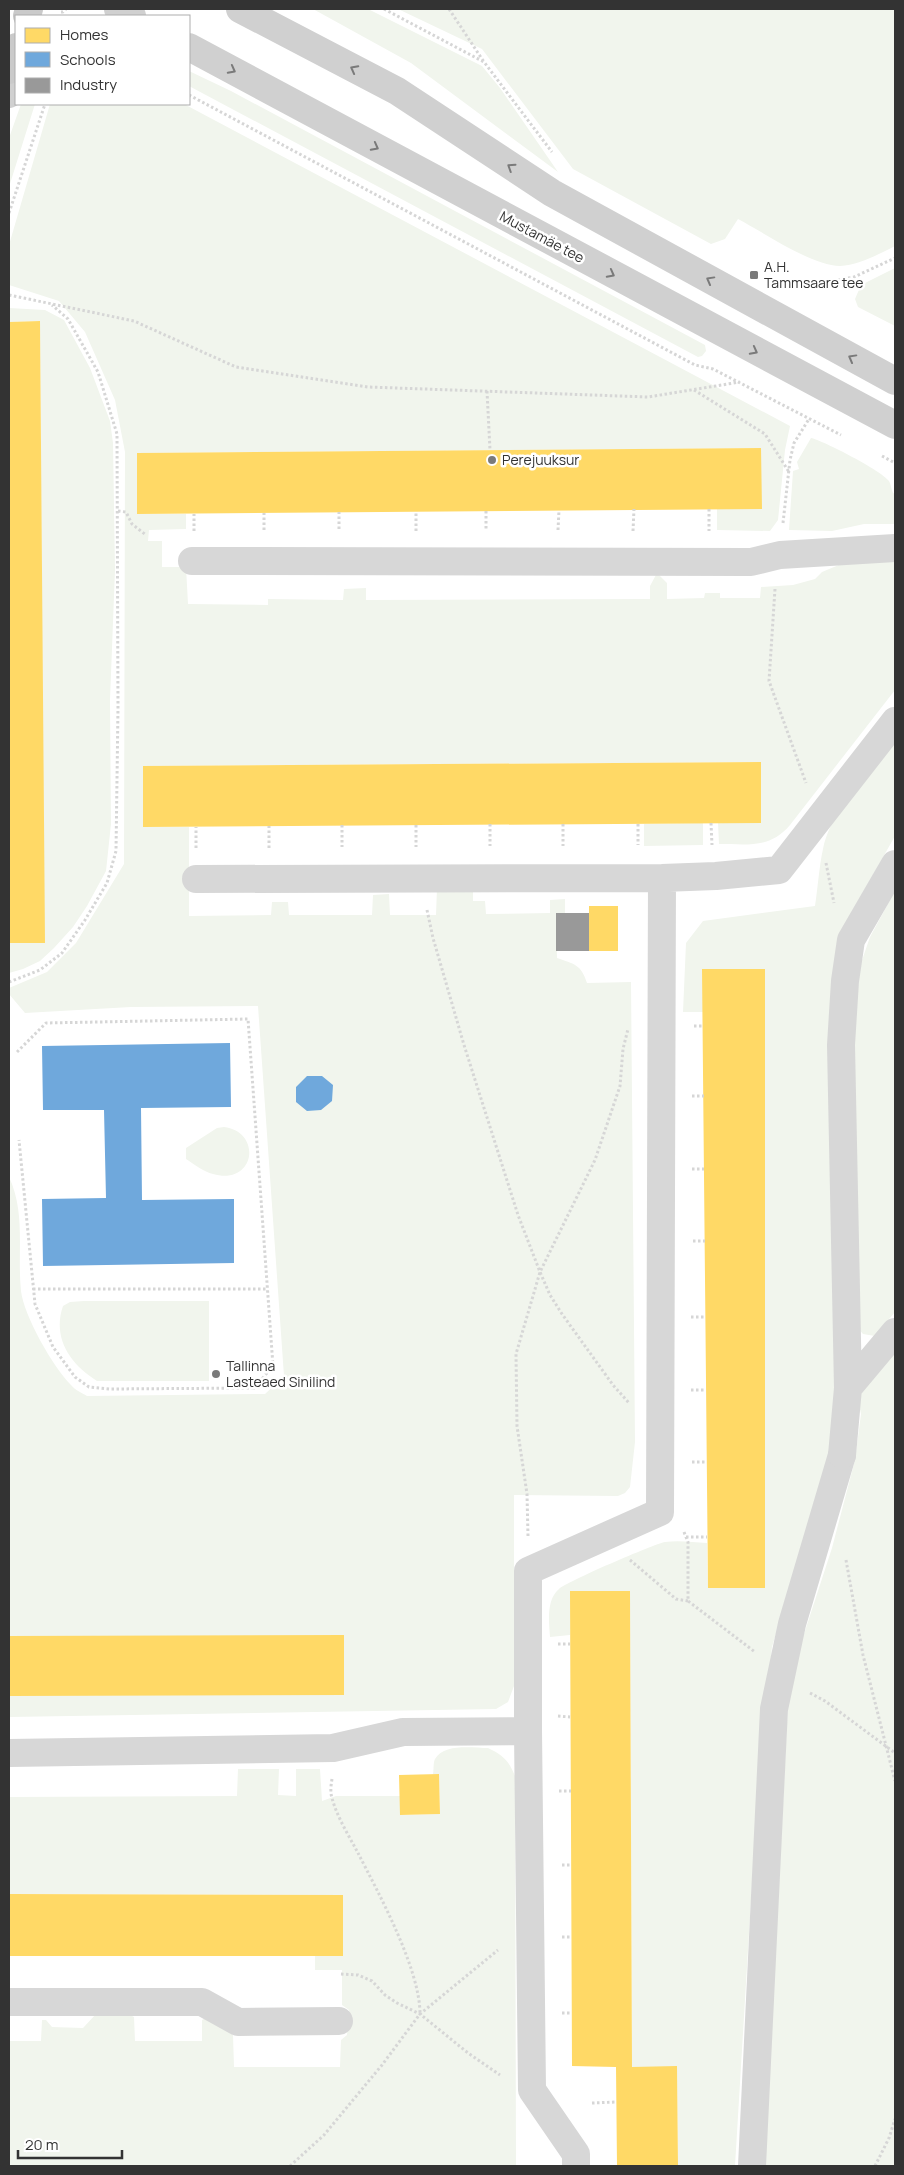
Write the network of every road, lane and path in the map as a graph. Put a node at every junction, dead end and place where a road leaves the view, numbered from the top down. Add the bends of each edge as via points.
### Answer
1 (118, 9) edge
2 (240, 9) edge
3 (384, 9) edge
4 (449, 9) edge
5 (130, 15) edge
6 (190, 48) edge
7 (15, 50) edge
8 (484, 62) junction
9 (9, 70) edge
10 (190, 96) edge
11 (44, 105) edge
12 (553, 154) dead end
13 (9, 213) edge
14 (895, 258) edge
15 (795, 294) dead end
16 (9, 295) edge
17 (52, 305) junction
18 (895, 381) edge
19 (740, 382) junction
20 (694, 390) junction
21 (487, 391) junction
22 (809, 419) junction
23 (895, 425) edge
24 (841, 435) dead end
25 (490, 450) dead end
26 (789, 472) junction
27 (634, 509) dead end
28 (709, 509) dead end
29 (559, 510) dead end
30 (118, 511) junction
31 (486, 511) dead end
32 (339, 512) dead end
33 (416, 512) dead end
34 (264, 513) dead end
35 (194, 514) dead end
36 (782, 530) dead end
37 (146, 535) dead end
38 (709, 535) dead end
39 (486, 536) dead end
40 (558, 536) dead end
41 (633, 536) dead end
42 (338, 537) dead end
43 (416, 537) dead end
44 (264, 538) dead end
45 (193, 548) joint
46 (895, 548) edge
47 (775, 586) dead end
48 (895, 721) edge
49 (807, 786) dead end
50 (711, 823) dead end
51 (490, 824) dead end
52 (563, 824) dead end
53 (638, 824) dead end
54 (342, 825) dead end
55 (416, 825) dead end
56 (196, 826) dead end
57 (269, 826) dead end
58 (712, 848) dead end
59 (490, 849) dead end
60 (563, 849) dead end
61 (638, 849) dead end
62 (342, 850) dead end
63 (416, 850) dead end
64 (196, 851) dead end
65 (269, 851) dead end
66 (825, 857) dead end
67 (895, 864) edge
68 (428, 878) junction
69 (662, 878) junction
70 (196, 879) dead end
71 (850, 940) junction
72 (9, 982) edge
73 (630, 1022) dead end
74 (17, 1052) dead end
75 (19, 1140) dead end
76 (540, 1272) junction
77 (33, 1289) junction
78 (267, 1289) junction
79 (895, 1332) edge
80 (848, 1388) junction
81 (660, 1408) junction
82 (660, 1512) junction
83 (686, 1537) junction
84 (707, 1537) dead end
85 (845, 1554) dead end
86 (624, 1556) dead end
87 (528, 1571) junction
88 (688, 1601) junction
89 (781, 1672) junction
90 (528, 1731) junction
91 (885, 1745) junction
92 (333, 1748) junction
93 (9, 1753) edge
94 (895, 1753) edge
95 (895, 1781) edge
96 (529, 1933) junction
97 (341, 1974) dead end
98 (9, 2002) edge
99 (420, 2014) junction
100 (338, 2021) dead end
101 (532, 2090) junction
102 (616, 2102) dead end
103 (592, 2103) dead end
104 (895, 2119) edge
105 (290, 2166) edge
106 (576, 2166) edge
107 (752, 2166) edge
108 (875, 2166) edge

1 - 5 main road
18 -> 2 main road via 552,193 397,91
3 - 8 path
4 - 8 path
6 -> 23 main road, Mustamäe tee
7 - 9 main road
8 - 12 path
10 - 19 path via 696,365
11 - 13 path
14 - 15 path via 854,277 786,289
16 - 17 path
17 - 21 path via 134,321 236,367 368,387
17 - 30 path via 68,319 85,347 106,396 117,434
19 - 20 path
19 - 22 path
20 - 21 path via 648,397
20 - 26 path via 765,434
21 - 25 path
22 - 24 path
22 - 26 path via 794,443
26 - 36 path
27 - 41 path
28 - 38 path
29 - 40 path
30 - 37 path via 126,512 132,524
30 - 72 path via 116,851 107,883 62,953 40,970
31 - 39 path
32 - 42 path
33 - 43 path
34 - 44 path
35 - 45 path
45 - 46 street via 751,562 780,555
47 - 49 path via 769,681
48 - 69 street via 779,870
50 - 58 path
51 - 59 path
52 - 60 path
53 - 61 path
54 - 62 path
55 - 63 path
56 - 64 path
57 - 65 path
66 - 71 path via 841,935
67 - 71 street
68 - 69 street
68 - 70 street
68 - 76 path via 427,915 452,1004 518,1215
69 - 81 street
71 - 80 street via 841,1045
73 - 76 path via 623,1049 620,1086 595,1160
74 - 78 path via 46,1023 248,1019
75 - 77 path
76 - 81 path via 562,1314 627,1401 636,1408
76 - 87 path via 516,1354 517,1426 527,1494
77 - 78 path
77 - 78 path via 35,1304 53,1347 74,1377 90,1387 110,1389 254,1388 273,1366
79 - 80 street
80 - 89 street via 842,1455
81 - 82 street
82 - 83 path
82 - 87 street
83 - 84 path
83 - 88 path
85 - 91 path via 863,1655
86 - 88 path via 676,1599
87 - 90 street
88 - 89 path
89 - 91 path
89 - 107 street via 774,1709
90 - 92 street via 403,1732
90 - 96 street
91 - 94 path
91 - 95 path
92 - 93 street
92 - 99 path via 331,1796 414,1976
96 - 99 path via 515,1933
96 - 101 street
97 - 99 path via 372,1980 397,2004
98 - 100 street via 202,2002 238,2022
99 - 101 path via 476,2059 516,2085
99 - 105 path via 324,2134
101 - 106 street via 576,2154
102 - 103 path
104 - 108 path

